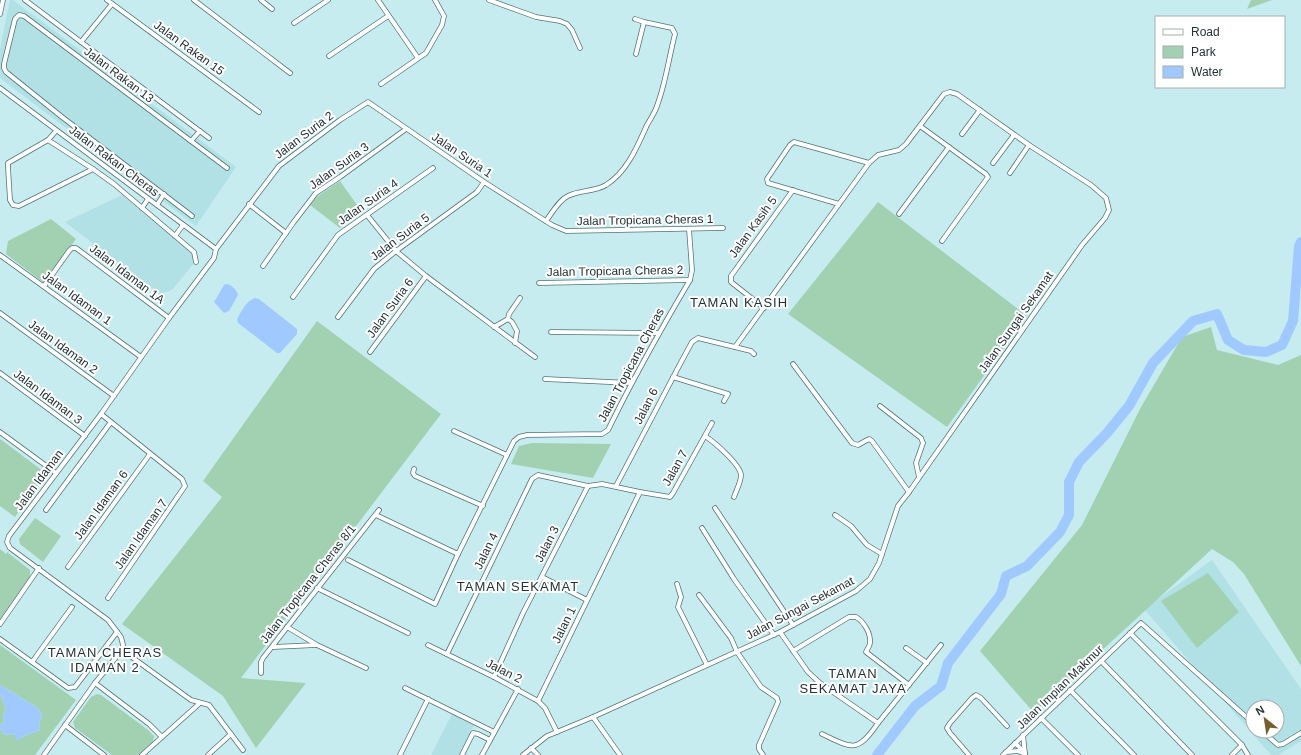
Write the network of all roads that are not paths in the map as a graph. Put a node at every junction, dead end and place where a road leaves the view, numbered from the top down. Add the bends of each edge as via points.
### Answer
1 (3, 0) edge
2 (25, 0) edge
3 (107, 0) edge
4 (194, 0) edge
5 (261, 0) edge
6 (328, 0) edge
7 (378, 0) edge
8 (435, 0) edge
9 (489, 0) edge
10 (112, 4) junction
11 (272, 8) dead end
12 (0, 14) edge
13 (388, 16) junction
14 (635, 19) dead end
15 (644, 22) junction
16 (294, 23) dead end
17 (81, 42) junction
18 (580, 48) dead end
19 (636, 54) dead end
20 (330, 56) dead end
21 (418, 58) junction
22 (290, 73) dead end
23 (381, 84) dead end
24 (0, 88) edge
25 (368, 102) joint
26 (980, 110) junction
27 (258, 112) dead end
28 (920, 126) junction
29 (406, 129) junction
30 (56, 131) junction
31 (200, 131) junction
32 (962, 134) dead end
33 (1014, 135) junction
34 (209, 138) dead end
35 (48, 140) junction
36 (191, 141) junction
37 (1030, 145) junction
38 (949, 147) junction
39 (993, 162) dead end
40 (869, 163) junction
41 (228, 168) dead end
42 (433, 168) dead end
43 (93, 169) junction
44 (1010, 173) dead end
45 (484, 182) junction
46 (793, 190) junction
47 (164, 194) junction
48 (148, 199) junction
49 (250, 204) junction
50 (839, 204) junction
51 (157, 205) junction
52 (142, 208) junction
53 (899, 214) dead end
54 (367, 215) junction
55 (192, 216) dead end
56 (546, 221) junction
57 (183, 225) junction
58 (723, 228) dead end
59 (689, 229) junction
60 (286, 233) junction
61 (175, 236) junction
62 (942, 241) dead end
63 (216, 249) junction
64 (396, 251) junction
65 (0, 255) edge
66 (196, 262) dead end
67 (263, 266) dead end
68 (426, 276) junction
69 (690, 280) junction
70 (539, 283) dead end
71 (44, 286) junction
72 (294, 297) dead end
73 (520, 298) dead end
74 (764, 308) junction
75 (0, 313) edge
76 (338, 317) dead end
77 (169, 318) junction
78 (508, 319) junction
79 (494, 327) junction
80 (551, 332) dead end
81 (658, 333) junction
82 (515, 343) junction
83 (735, 347) junction
84 (370, 352) dead end
85 (754, 354) dead end
86 (141, 357) junction
87 (535, 357) dead end
88 (793, 364) dead end
89 (0, 373) edge
90 (673, 377) junction
91 (545, 379) dead end
92 (631, 383) junction
93 (114, 396) junction
94 (724, 401) dead end
95 (880, 406) dead end
96 (101, 414) junction
97 (111, 422) junction
98 (712, 423) dead end
99 (454, 431) dead end
100 (0, 432) edge
101 (84, 436) junction
102 (705, 436) junction
103 (150, 454) junction
104 (507, 455) junction
105 (414, 469) dead end
106 (56, 473) junction
107 (919, 477) junction
108 (588, 486) junction
109 (616, 486) junction
110 (640, 492) junction
111 (909, 492) junction
112 (734, 497) dead end
113 (483, 506) junction
114 (715, 508) dead end
115 (46, 510) dead end
116 (379, 510) dead end
117 (376, 515) junction
118 (835, 515) dead end
119 (702, 528) dead end
120 (458, 554) junction
121 (882, 554) junction
122 (348, 560) dead end
123 (68, 567) dead end
124 (39, 568) junction
125 (542, 577) junction
126 (677, 584) dead end
127 (317, 588) junction
128 (699, 595) dead end
129 (108, 598) dead end
130 (587, 600) junction
131 (72, 607) dead end
132 (0, 624) edge
133 (793, 625) junction
134 (287, 627) junction
135 (117, 632) junction
136 (780, 632) junction
137 (408, 633) dead end
138 (1130, 633) junction
139 (774, 635) junction
140 (0, 639) edge
141 (317, 645) junction
142 (428, 645) dead end
143 (941, 645) dead end
144 (272, 647) junction
145 (906, 648) dead end
146 (122, 650) junction
147 (793, 651) junction
148 (737, 652) junction
149 (447, 654) junction
150 (1101, 661) junction
151 (32, 662) junction
152 (927, 662) junction
153 (707, 665) junction
154 (366, 668) dead end
155 (261, 673) dead end
156 (494, 677) junction
157 (95, 683) junction
158 (909, 685) junction
159 (405, 688) dead end
160 (518, 689) junction
161 (1070, 690) junction
162 (428, 699) junction
163 (538, 701) junction
164 (200, 703) junction
165 (1245, 716) edge
166 (593, 717) junction
167 (1042, 718) junction
168 (878, 723) junction
169 (65, 725) junction
170 (1007, 726) dead end
171 (494, 732) junction
172 (557, 732) junction
173 (1301, 733) edge
174 (231, 734) junction
175 (822, 734) dead end
176 (1023, 735) junction
177 (162, 737) junction
178 (1271, 739) edge
179 (490, 740) junction
180 (1015, 743) junction
181 (1242, 745) junction
182 (531, 748) junction
183 (243, 750) dead end
184 (1004, 754) edge
185 (1026, 754) edge
186 (44, 755) edge
187 (104, 755) edge
188 (142, 755) edge
189 (208, 755) edge
190 (400, 755) edge
191 (462, 755) edge
192 (482, 755) edge
193 (523, 755) edge
194 (538, 755) edge
195 (620, 755) edge
196 (763, 755) edge
197 (969, 755) edge
198 (1078, 755) edge
199 (1134, 755) edge
200 (1192, 755) edge
201 (1232, 755) edge
202 (1248, 755) edge

1 - 12 street
2 - 17 street
3 - 10 street, Jalan Rakan 15
4 - 22 street
5 - 11 street
6 - 16 street
7 - 13 street
8 - 21 street via 444,16 442,25 426,53
9 - 18 street via 567,24
10 - 17 street
10 - 27 street, Jalan Rakan 15
13 - 20 street
13 - 21 street
14 - 15 street
15 - 19 street
15 - 56 street via 672,28 675,34 658,104 640,141 624,168 606,186 567,196
17 - 31 street
21 - 23 street
24 - 30 street, Jalan Rakan Cheras
25 - 29 street, Jalan Suria 1
25 - 49 street, Jalan Suria 2 via 279,166
26 - 28 street, Jalan Sungai Sekamat via 950,92 944,94
26 - 32 street
26 - 33 street, Jalan Sungai Sekamat
28 - 38 street
28 - 40 street, Jalan Sungai Sekamat via 899,150 878,155
29 - 45 street, Jalan Suria 1
29 - 60 street, Jalan Suria 3 via 316,193
30 - 35 street
30 - 48 street, Jalan Rakan Cheras
31 - 34 street
31 - 36 street
33 - 37 street, Jalan Sungai Sekamat
33 - 39 street
35 - 43 street
35 - 43 street via 8,163 10,200 13,205 19,206
36 - 41 street, Jalan Rakan 13
36 - 47 street, Jalan Rakan 13 via 24,16 16,19 4,64 6,72
37 - 44 street
37 - 107 street, Jalan Sungai Sekamat via 1091,185 1106,198 1109,210
38 - 53 street
38 - 62 street via 988,177
40 - 46 street via 794,142 768,179 768,183
40 - 50 street, Jalan Sungai Sekamat
42 - 54 street, Jalan Suria 4
43 - 52 street
45 - 56 street, Jalan Suria 1
45 - 64 street, Jalan Suria 5 via 477,192
46 - 50 street
46 - 74 street, Jalan Kasih 5 via 731,276 731,282
47 - 51 street
47 - 55 street
48 - 51 street, Jalan Rakan Cheras
48 - 52 street
49 - 60 street
49 - 63 street, Jalan Suria 2
50 - 74 street, Jalan Sungai Sekamat
51 - 57 street, Jalan Rakan Cheras
52 - 61 street
54 - 64 street
54 - 72 street, Jalan Suria 4 via 341,233
56 - 59 street, Jalan Tropicana Cheras 1 via 566,231
57 - 61 street
57 - 63 street, Jalan Rakan Cheras
58 - 59 street, Jalan Tropicana Cheras 1
59 - 69 street, Jalan Tropicana Cheras via 692,270
60 - 67 street, Jalan Suria 3
61 - 66 street via 194,252
63 - 77 street, Jalan Idaman via 214,258
64 - 68 street
64 - 76 street, Jalan Suria 5 via 374,269
65 - 71 street, Jalan Idaman 1
68 - 79 street
68 - 84 street, Jalan Suria 6
69 - 70 street, Jalan Tropicana Cheras 2
69 - 81 street, Jalan Tropicana Cheras
71 - 77 street, Jalan Idaman 1A via 69,251 76,248
71 - 86 street, Jalan Idaman 1
73 - 78 street
74 - 83 street, Jalan Sungai Sekamat
75 - 93 street, Jalan Idaman 2
77 - 86 street, Jalan Idaman
78 - 79 street
78 - 82 street via 518,331
79 - 82 street
80 - 81 street
81 - 92 street, Jalan Tropicana Cheras
82 - 87 street
83 - 85 street
83 - 90 street, Jalan 6 via 698,338 692,342
86 - 93 street, Jalan Idaman
88 - 111 street via 852,444 858,445 869,439 872,441
89 - 101 street, Jalan Idaman 3
90 - 94 street via 728,394
90 - 109 street, Jalan 6
91 - 92 street
92 - 104 street, Jalan Tropicana Cheras via 608,430 602,434 527,435 514,441
93 - 96 street, Jalan Idaman
95 - 107 street via 921,438 923,444 916,463
96 - 97 street
96 - 101 street, Jalan Idaman
97 - 103 street
97 - 115 street
98 - 102 street, Jalan 7
99 - 104 street
100 - 106 street
101 - 106 street, Jalan Idaman
102 - 110 street, Jalan 7 via 670,497
102 - 112 street via 721,448 739,470 741,476
103 - 123 street, Jalan Idaman 6
103 - 129 street, Jalan Idaman 7 via 182,479 185,486
104 - 113 street, Jalan Tropicana Cheras
105 - 113 street via 415,476
106 - 124 street, Jalan Idaman via 8,536 10,548
107 - 111 street, Jalan Sungai Sekamat
108 - 109 street
108 - 125 street, Jalan 3
108 - 149 street, Jalan 4 via 538,475 532,479
109 - 110 street
110 - 130 street, Jalan 1
111 - 121 street, Jalan Sungai Sekamat via 898,506
113 - 120 street, Jalan Tropicana Cheras
114 - 133 street
116 - 117 street, Jalan Tropicana Cheras 8/1
117 - 120 street
117 - 127 street, Jalan Tropicana Cheras 8/1
118 - 121 street via 851,526 867,545
119 - 139 street
120 - 122 street, Jalan Tropicana Cheras via 435,604
121 - 133 street, Jalan Sungai Sekamat via 880,563 870,579 856,591
124 - 132 street
124 - 135 street, Jalan Idaman via 108,620
125 - 130 street
125 - 156 street, Jalan 3
126 - 153 street via 681,597 678,607
127 - 134 street, Jalan Tropicana Cheras 8/1
127 - 137 street
128 - 148 street via 731,638
130 - 163 street, Jalan 1
131 - 151 street
133 - 136 street, Jalan Sungai Sekamat
134 - 141 street
134 - 144 street, Jalan Tropicana Cheras 8/1
135 - 146 street, Jalan Idaman via 121,636
135 - 151 street via 75,687 68,688
136 - 139 street, Jalan Sungai Sekamat
136 - 147 street
138 - 150 street, Jalan Impian Makmur
138 - 165 street, Jalan Impian Makmur via 1141,623
138 - 181 street
139 - 148 street, Jalan Sungai Sekamat
140 - 151 street
141 - 144 street
141 - 154 street
142 - 149 street, Jalan 2
143 - 152 street
144 - 155 street, Jalan Tropicana Cheras 8/1 via 261,662
145 - 152 street
146 - 157 street
146 - 164 street via 191,700
147 - 158 street via 854,616 868,632 870,643 866,652
147 - 168 street via 808,672 820,683
148 - 153 street, Jalan Sungai Sekamat
148 - 196 street via 761,686 777,698 778,702 759,745
149 - 156 street, Jalan 2
150 - 161 street, Jalan Impian Makmur
150 - 200 street
152 - 158 street
153 - 166 street, Jalan Sungai Sekamat
156 - 160 street, Jalan 2
157 - 169 street
157 - 177 street
158 - 168 street
159 - 162 street
160 - 163 street, Jalan 2
160 - 171 street
161 - 167 street, Jalan Impian Makmur
161 - 199 street
162 - 171 street
162 - 190 street
163 - 172 street, Jalan 2 via 545,708
164 - 174 street via 209,706
164 - 177 street
166 - 172 street, Jalan Sungai Sekamat
166 - 195 street
167 - 176 street, Jalan Impian Makmur
167 - 198 street
168 - 175 street via 863,742 852,746
169 - 186 street
169 - 187 street
170 - 197 street via 981,698 976,695 972,698 947,728
171 - 179 street
172 - 182 street, Jalan Sungai Sekamat
173 - 178 street via 1283,744 1278,745
174 - 183 street
174 - 189 street
176 - 180 street, Jalan Impian Makmur
176 - 185 street
177 - 188 street
179 - 191 street via 473,733
179 - 192 street
180 - 184 street, Jalan Impian Makmur
180 - 185 street
181 - 201 street
181 - 202 street
182 - 193 street, Jalan Sungai Sekamat
182 - 194 street
184 - 185 street via 1018,751

